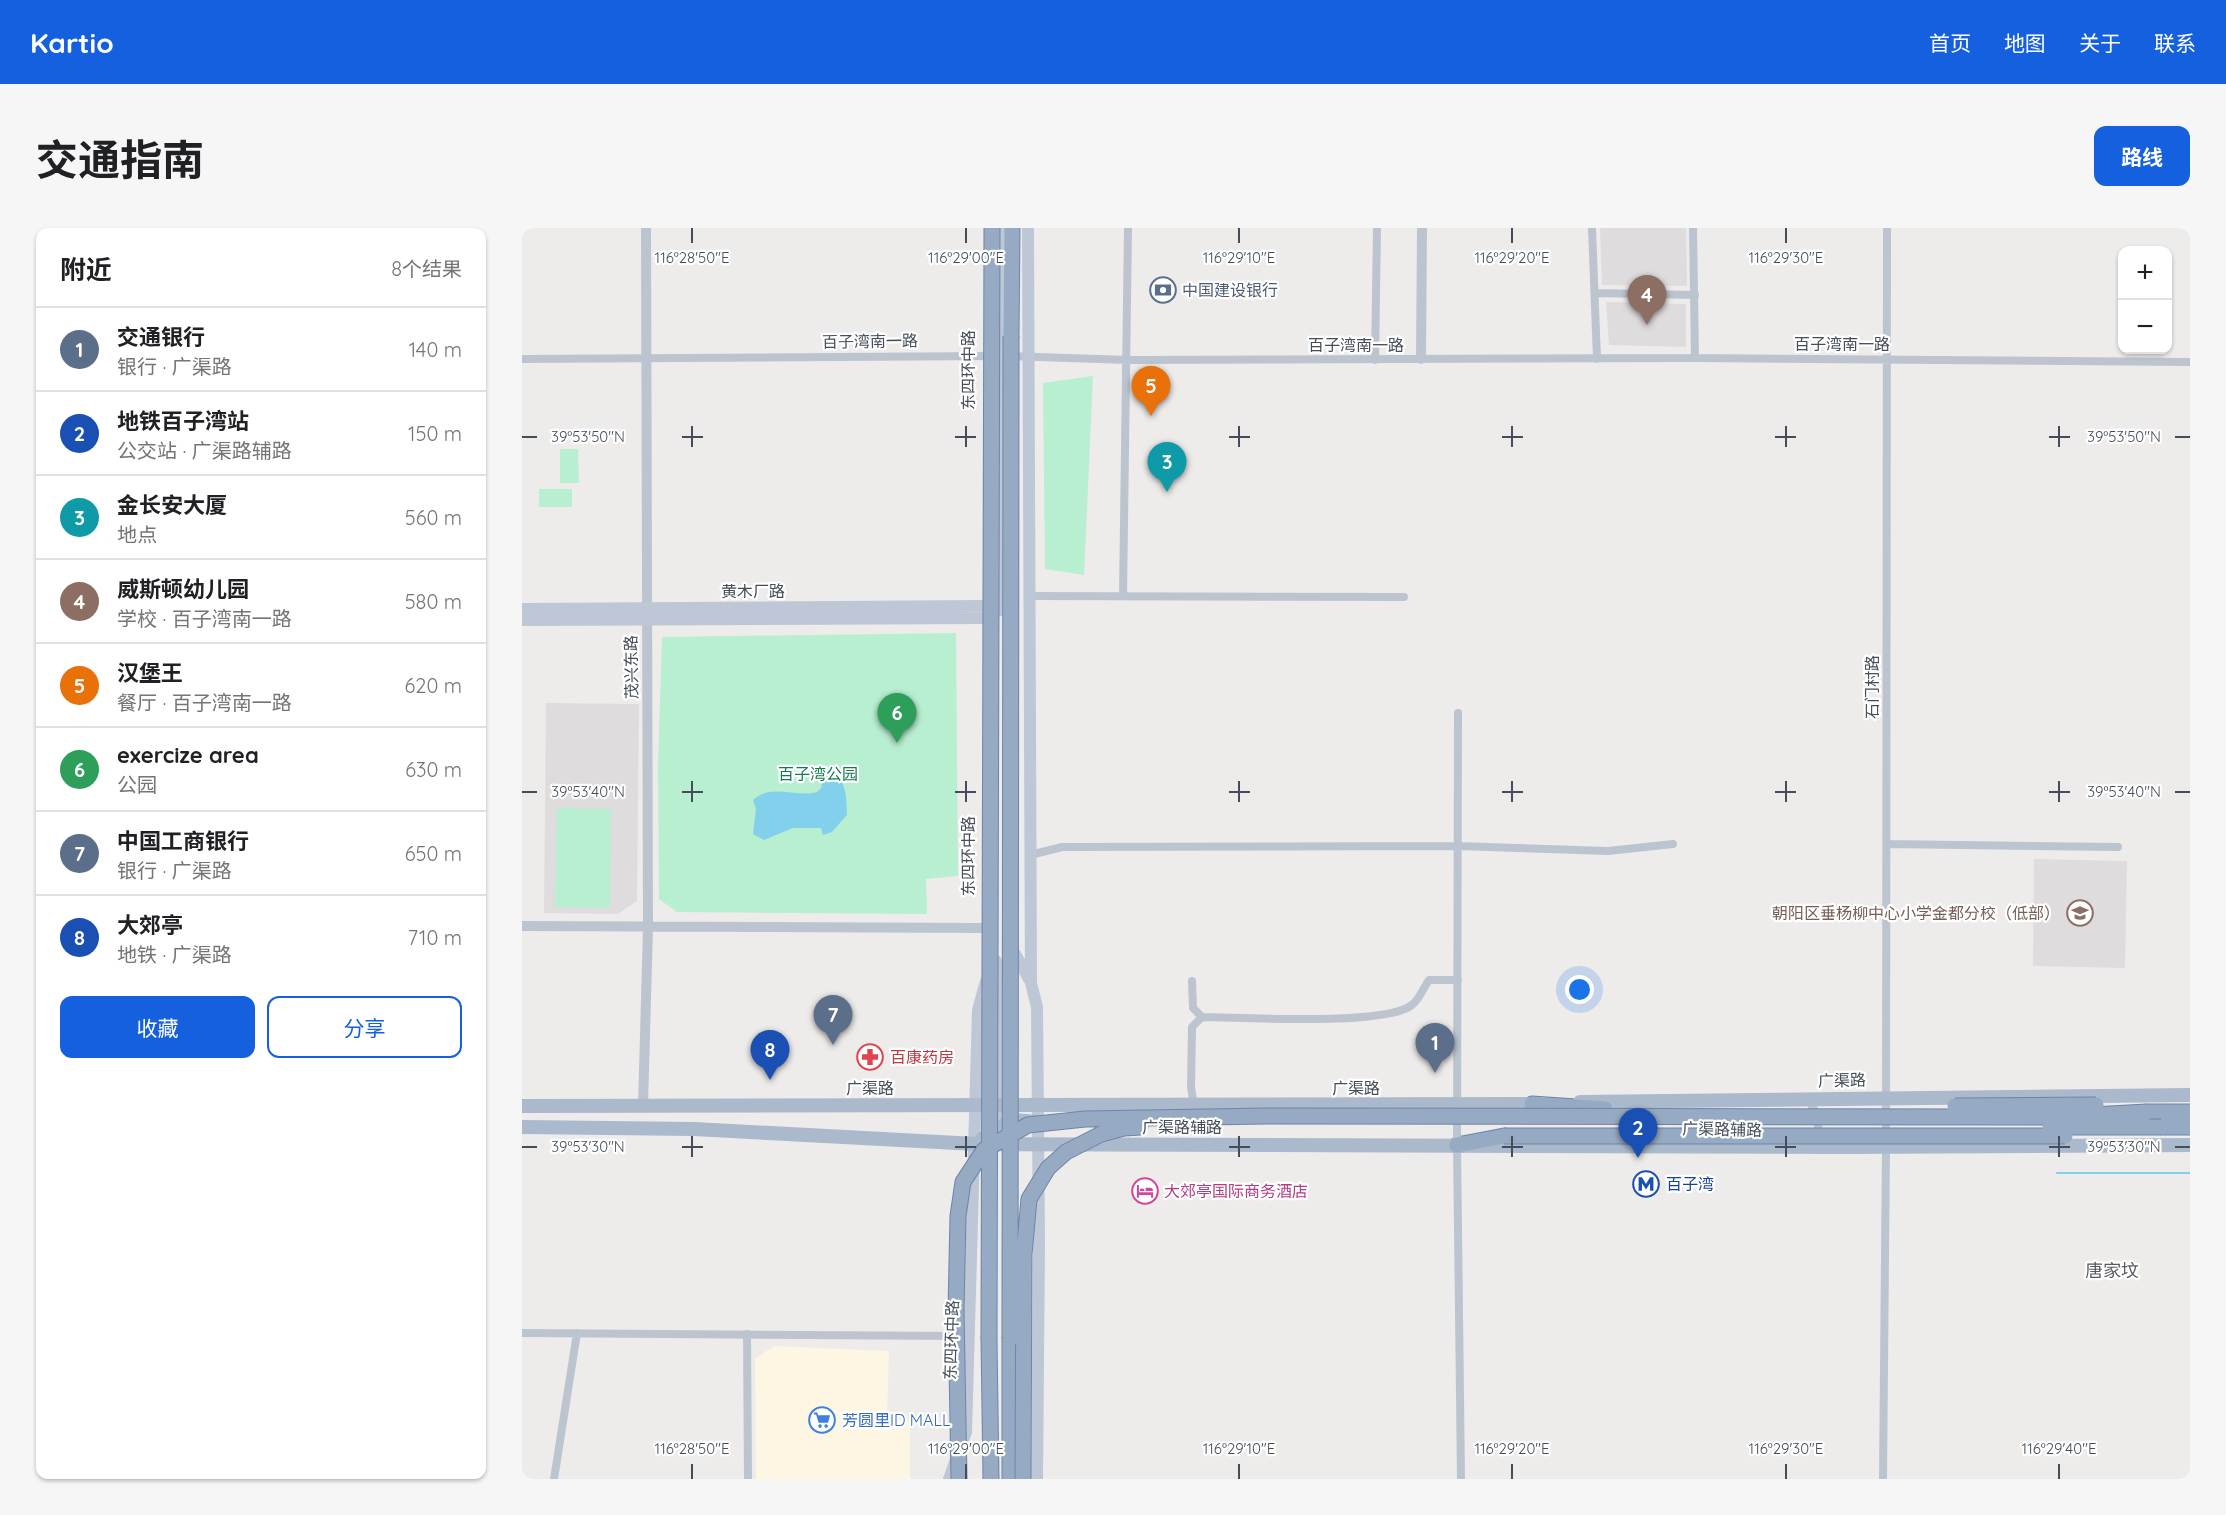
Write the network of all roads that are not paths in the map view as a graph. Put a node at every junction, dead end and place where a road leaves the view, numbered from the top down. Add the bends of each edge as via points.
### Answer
1 (646, 228) edge
2 (987, 228) edge
3 (992, 228) edge
4 (1001, 228) edge
5 (1014, 228) edge
6 (1028, 228) edge
7 (1128, 228) edge
8 (1377, 228) edge
9 (1422, 228) edge
10 (1592, 228) edge
11 (1694, 228) edge
12 (1887, 228) edge
13 (1595, 293) junction
14 (1695, 295) junction
15 (986, 356) junction
16 (1000, 356) junction
17 (1017, 356) junction
18 (1030, 357) junction
19 (647, 358) junction
20 (1597, 358) junction
21 (1695, 358) junction
22 (522, 359) edge
23 (1421, 359) junction
24 (1888, 359) junction
25 (1128, 360) junction
26 (1375, 360) junction
27 (2190, 362) edge
28 (1030, 596) junction
29 (1123, 596) junction
30 (1404, 597) dead end
31 (522, 609) edge
32 (985, 612) junction
33 (646, 613) junction
34 (522, 620) edge
35 (1458, 713) dead end
36 (1673, 844) dead end
37 (1887, 844) junction
38 (1458, 846) junction
39 (2118, 847) dead end
40 (1030, 855) junction
41 (522, 927) edge
42 (648, 927) junction
43 (986, 928) junction
44 (1015, 954) junction
45 (996, 955) junction
46 (1458, 980) junction
47 (1192, 981) dead end
48 (1030, 983) junction
49 (986, 984) junction
50 (1202, 1017) junction
51 (1001, 1029) junction
52 (1015, 1029) junction
53 (2190, 1095) edge
54 (2173, 1096) junction
55 (1964, 1097) junction
56 (1807, 1098) junction
57 (1886, 1098) junction
58 (2190, 1103) edge
59 (1532, 1104) junction
60 (522, 1106) edge
61 (643, 1106) junction
62 (977, 1106) junction
63 (1008, 1106) junction
64 (1038, 1106) junction
65 (1134, 1106) junction
66 (1194, 1106) joint
67 (1457, 1106) junction
68 (2147, 1112) junction
69 (2190, 1112) edge
70 (1095, 1121) junction
71 (1008, 1122) junction
72 (1038, 1122) junction
73 (522, 1127) edge
74 (2161, 1127) junction
75 (2190, 1127) edge
76 (1038, 1143) junction
77 (2188, 1143) edge
78 (976, 1144) junction
79 (1008, 1144) junction
80 (1457, 1145) junction
81 (1804, 1147) junction
82 (1887, 1147) junction
83 (1965, 1147) junction
84 (522, 1333) edge
85 (577, 1333) junction
86 (747, 1334) junction
87 (969, 1336) junction
88 (554, 1479) edge
89 (748, 1479) edge
90 (949, 1479) edge
91 (959, 1479) edge
92 (991, 1479) edge
93 (1010, 1479) edge
94 (1023, 1479) edge
95 (1037, 1479) edge
96 (1461, 1479) edge
97 (1883, 1479) edge

1 - 19 street, 茂兴东路
2 - 15 street, 东四环中路
3 - 92 highway, 东四环中路, bridge
4 - 16 main road, 东四环中路
5 - 17 main road, 东四环中路
5 - 93 highway, 东四环中路, bridge
6 - 18 main road
7 - 25 street
8 - 26 street
9 - 23 street
10 - 13 street
11 - 14 street
12 - 24 street, 石门村路
13 - 14 street
13 - 20 street
14 - 21 street
15 - 16 street, 百子湾南一路
15 - 19 street, 百子湾南一路
15 - 32 street, 东四环中路
16 - 17 street, 百子湾南一路
16 - 45 main road, 东四环中路
17 - 18 street, 百子湾南一路
17 - 44 main road, 东四环中路
18 - 25 street, 百子湾南一路
18 - 28 main road
19 - 22 street, 百子湾南一路
19 - 33 street, 茂兴东路
20 - 21 street, 百子湾南一路
20 - 23 street, 百子湾南一路
21 - 24 street, 百子湾南一路
23 - 26 street, 百子湾南一路
24 - 27 street, 百子湾南一路
24 - 37 street, 石门村路
25 - 26 street, 百子湾南一路
25 - 29 street
28 - 29 street
28 - 40 main road
29 - 30 street
31 - 33 main road
32 - 33 main road
32 - 43 street, 东四环中路
33 - 34 main road
33 - 42 street, 茂兴东路
35 - 38 street
36 - 38 street via 1608,851
37 - 39 street
37 - 57 street, 石门村路
38 - 40 street via 1062,847
38 - 46 street
40 - 48 main road
41 - 42 street
42 - 43 street
42 - 61 street, 茂兴东路
43 - 49 street, 东四环中路
44 - 48 main road
44 - 52 main road, 东四环中路
45 - 49 main road
45 - 51 main road, 东四环中路
46 - 50 street via 1428,980 1413,1005 1383,1015
46 - 67 street
47 - 50 street via 1193,1008
48 - 64 main road via 1037,1007
49 - 62 main road, 东四环中路 via 978,1010
50 - 66 street via 1192,1027
51 - 52 main road
51 - 63 main road, 东四环中路
52 - 63 main road, 东四环中路
53 - 54 main road, 广渠路
54 - 55 main road, 广渠路
54 - 58 street
55 - 57 main road, 广渠路
55 - 83 street via 1946,1122 1949,1133
56 - 57 main road, 广渠路
56 - 59 main road, 广渠路
56 - 81 street via 1817,1113 1818,1131
57 - 82 street, 石门村路
59 - 67 main road, 广渠路
59 - 68 highway, bridge via 1605,1109 2098,1105
60 - 61 main road, 广渠路
61 - 62 main road, 广渠路
62 - 63 main road, 广渠路
62 - 78 main road, 东四环中路
63 - 64 main road, 广渠路
63 - 71 main road, 东四环中路
64 - 65 main road, 广渠路
64 - 72 main road
65 - 67 main road, 广渠路
65 - 70 main road via 1120,1115
66 - 70 main road via 1187,1115 1172,1120
67 - 80 street
68 - 69 highway, 广渠路
68 - 91 highway, 广渠路, bridge via 2055,1117 1153,1118 1028,1125 984,1150 963,1182 958,1216 956,1310
70 - 72 main road
71 - 72 main road
71 - 78 main road
71 - 79 main road, 东四环中路
72 - 76 main road
73 - 78 main road via 694,1129
74 - 75 highway
74 - 80 highway, bridge via 2097,1136 1504,1136
74 - 94 highway, bridge via 1197,1125 1124,1128 1101,1134 1066,1152 1048,1168 1029,1199 1024,1254
76 - 79 main road
76 - 80 main road, 广渠路辅路
76 - 95 main road
77 - 83 main road, 广渠路辅路
78 - 79 main road
78 - 87 main road, 东四环中路
80 - 81 main road, 广渠路辅路
80 - 96 street
81 - 82 main road, 广渠路辅路
82 - 83 main road, 广渠路辅路
82 - 97 street, 石门村路
84 - 85 street
85 - 86 street
85 - 88 street
86 - 87 street
86 - 89 street
87 - 90 main road, 东四环中路 via 966,1432

